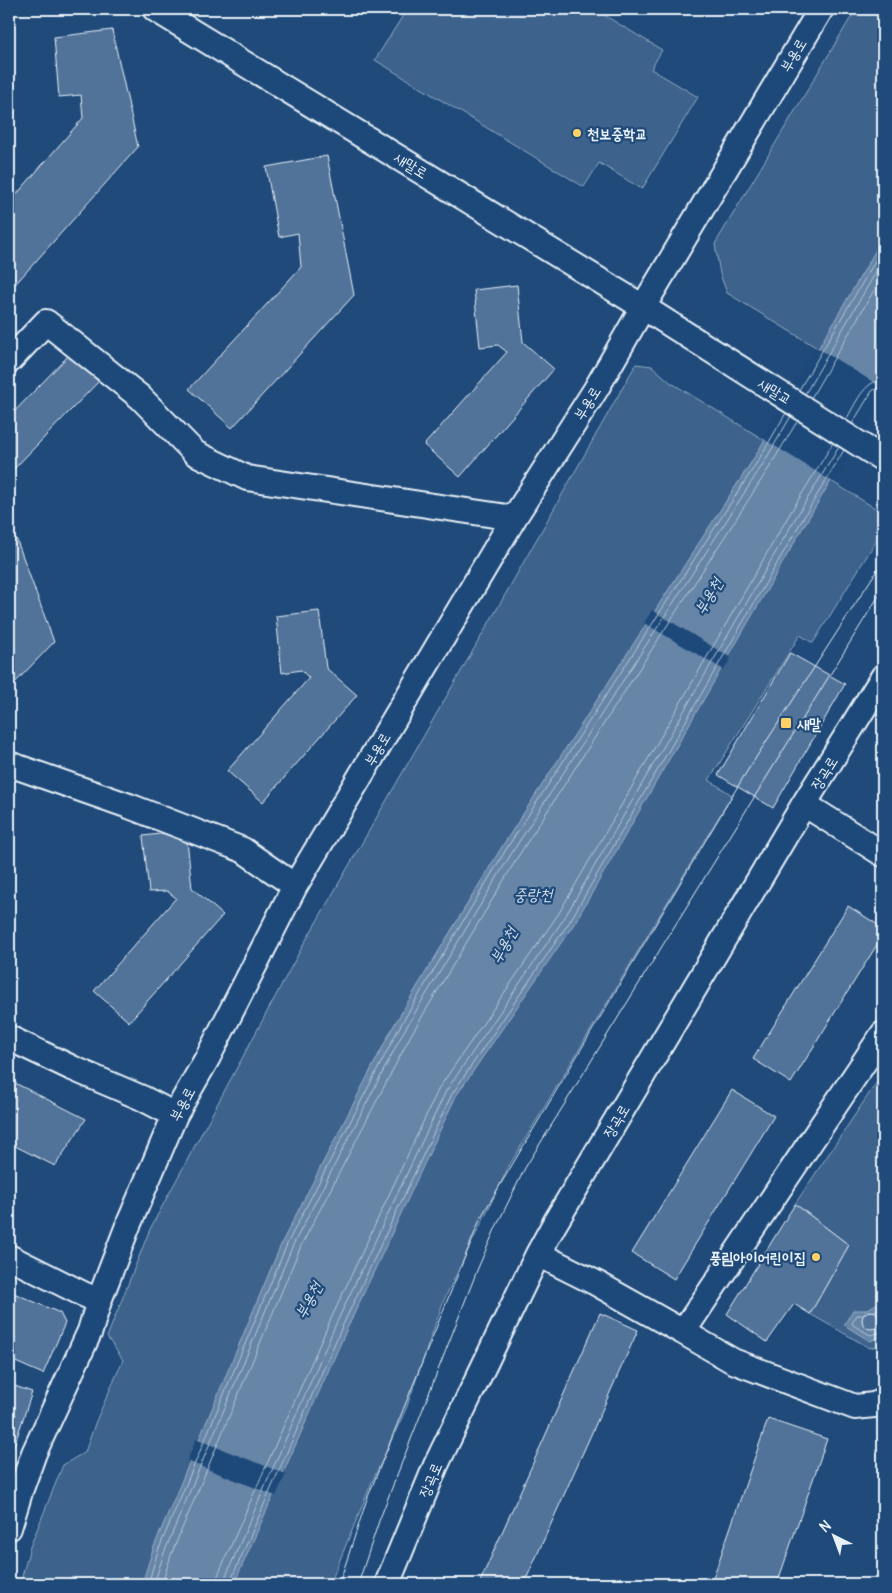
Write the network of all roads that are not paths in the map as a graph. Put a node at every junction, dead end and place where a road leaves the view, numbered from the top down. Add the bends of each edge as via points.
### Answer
1 (155, 9) edge
2 (821, 9) edge
3 (643, 307) junction
4 (668, 323) joint
5 (9, 361) edge
6 (883, 459) edge
7 (514, 518) junction
8 (883, 677) edge
9 (9, 764) edge
10 (804, 804) junction
11 (883, 854) edge
12 (295, 886) junction
13 (883, 1034) edge
14 (9, 1038) edge
15 (175, 1115) junction
16 (538, 1254) junction
17 (9, 1257) edge
18 (99, 1300) junction
19 (683, 1332) junction
20 (883, 1401) edge
21 (9, 1528) edge
22 (387, 1584) edge

1 - 3 street, 새말로
2 - 3 street, 부용로
3 - 4 street, 새말로
3 - 7 street, 부용로 via 596,389
4 - 6 street, 새말교
5 - 7 street via 46,322 140,397 195,453 247,478
7 - 12 street, 부용로
8 - 10 street, 장곡로
9 - 12 street via 243,850
10 - 11 street
10 - 16 street, 장곡로
12 - 15 street, 부용로
13 - 19 street
14 - 15 street
15 - 18 street, 부용로
16 - 19 street
16 - 22 street, 장곡로 via 436,1465
17 - 18 street
18 - 21 street, 부용로 via 90,1331 34,1453
19 - 20 street via 734,1362 855,1407

